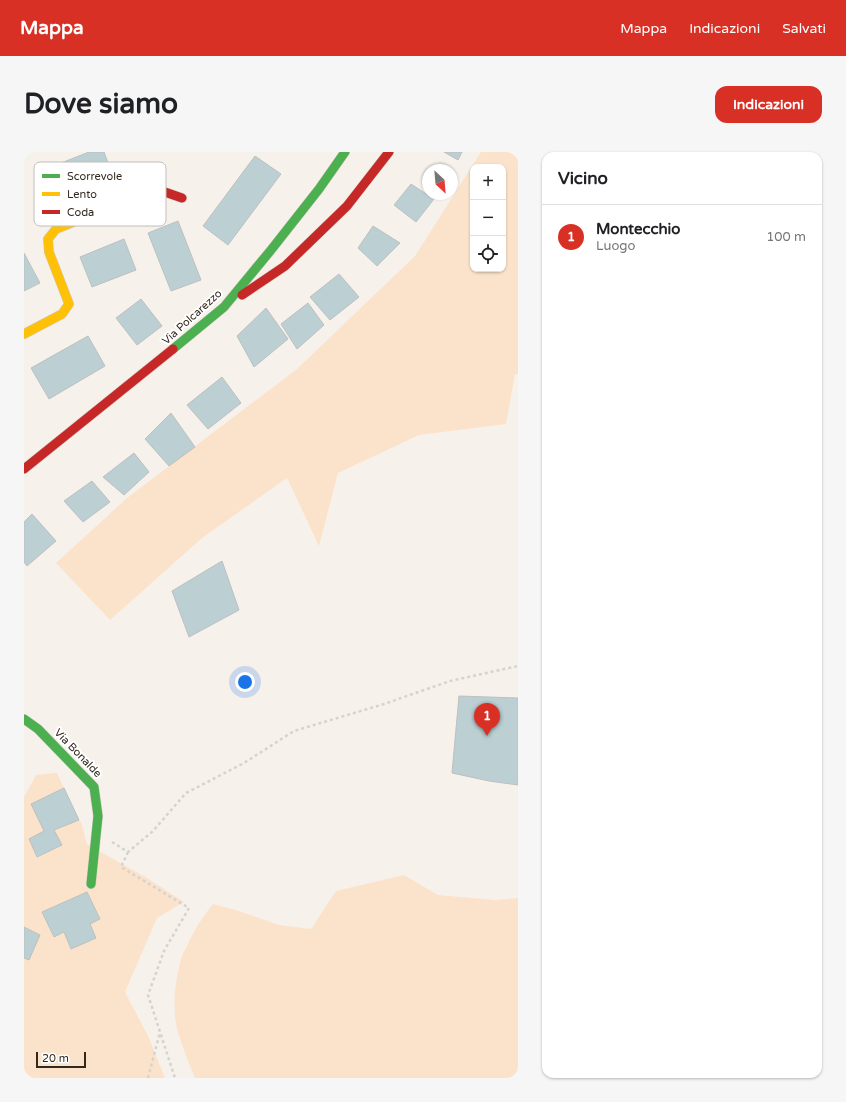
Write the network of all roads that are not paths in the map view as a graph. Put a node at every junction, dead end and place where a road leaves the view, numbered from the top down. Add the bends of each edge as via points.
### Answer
1 (345, 152) edge
2 (389, 152) edge
3 (166, 192) edge
4 (182, 198) dead end
5 (63, 226) edge
6 (224, 307) junction
7 (24, 334) edge
8 (24, 469) edge
9 (24, 719) edge
10 (91, 884) dead end

1 - 6 street, Via Polcarezzo via 319,189
2 - 6 street via 347,206 285,266
3 - 4 street
5 - 7 street via 56,229 48,239 49,252 69,304 62,314
6 - 8 street, Via Polcarezzo
9 - 10 street, Via Bonalde via 38,729 94,787 98,816

